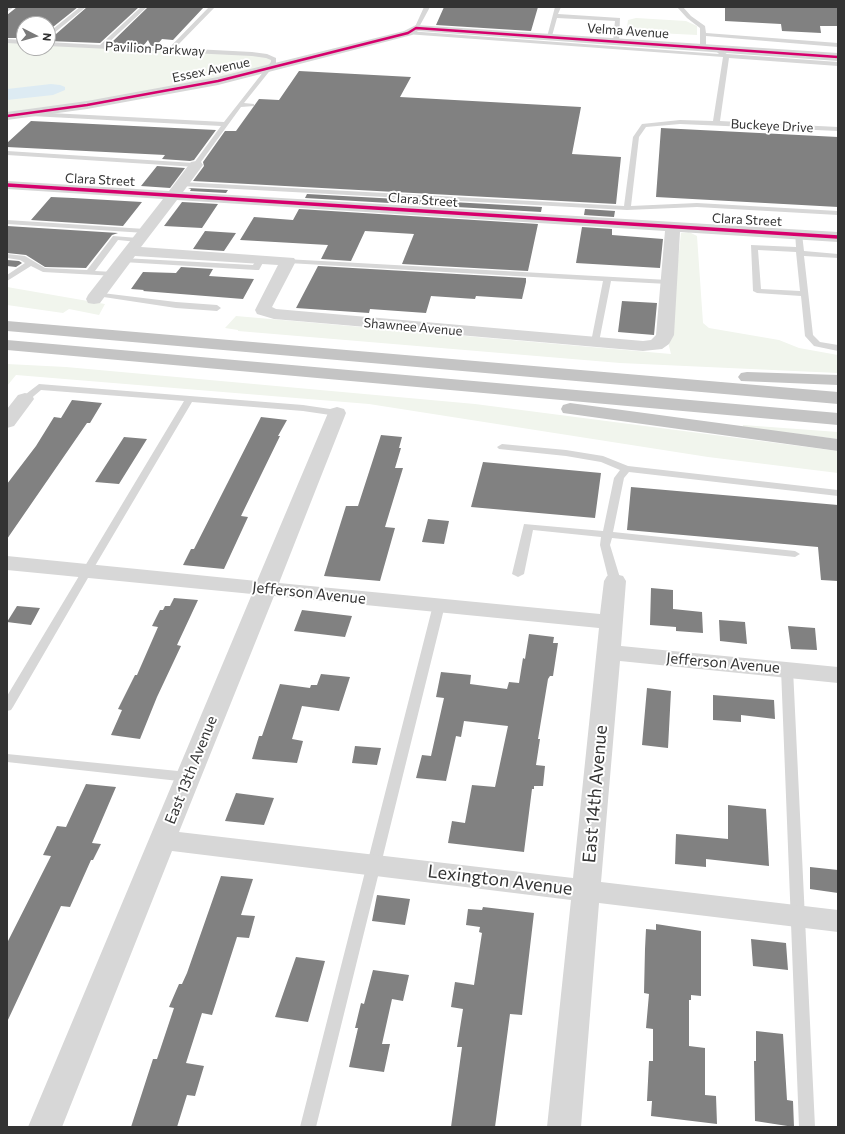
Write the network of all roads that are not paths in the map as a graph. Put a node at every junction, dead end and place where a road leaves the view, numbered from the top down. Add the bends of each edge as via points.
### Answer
1 (11, 7) edge
2 (83, 7) edge
3 (144, 7) edge
4 (212, 7) edge
5 (427, 7) edge
6 (558, 7) edge
7 (680, 7) edge
8 (7, 10) edge
9 (556, 16) junction
10 (56, 29) edge
11 (412, 31) junction
12 (703, 34) junction
13 (549, 36) junction
14 (616, 41) junction
15 (810, 42) junction
16 (56, 44) edge
17 (838, 45) edge
18 (101, 47) junction
19 (703, 47) junction
20 (715, 48) junction
21 (170, 50) junction
22 (809, 54) junction
23 (726, 56) junction
24 (838, 56) edge
25 (838, 64) edge
26 (269, 69) junction
27 (240, 104) junction
28 (252, 105) dead end
29 (26, 114) junction
30 (7, 116) edge
31 (226, 124) junction
32 (716, 124) junction
33 (838, 129) edge
34 (7, 150) edge
35 (7, 153) edge
36 (198, 163) junction
37 (7, 185) edge
38 (177, 190) junction
39 (628, 208) junction
40 (838, 213) edge
41 (7, 222) edge
42 (674, 227) junction
43 (798, 234) junction
44 (838, 237) edge
45 (134, 245) junction
46 (800, 252) junction
47 (7, 256) edge
48 (838, 256) edge
49 (288, 261) junction
50 (31, 263) junction
51 (88, 273) junction
52 (113, 274) junction
53 (7, 279) edge
54 (607, 280) junction
55 (668, 282) junction
56 (804, 294) junction
57 (96, 296) joint
58 (217, 308) dead end
59 (7, 311) edge
60 (7, 326) edge
61 (122, 336) junction
62 (595, 342) junction
63 (7, 345) edge
64 (838, 348) edge
65 (7, 354) edge
66 (106, 354) junction
67 (460, 365) junction
68 (838, 380) edge
69 (455, 385) junction
70 (16, 398) edge
71 (838, 398) edge
72 (190, 400) junction
73 (337, 413) joint
74 (838, 419) edge
75 (7, 422) edge
76 (838, 445) edge
77 (502, 447) dead end
78 (626, 469) junction
79 (838, 493) edge
80 (607, 534) junction
81 (795, 554) dead end
82 (7, 563) edge
83 (86, 571) junction
84 (518, 574) dead end
85 (615, 581) joint
86 (265, 588) junction
87 (439, 605) junction
88 (612, 622) junction
89 (608, 652) junction
90 (787, 669) junction
91 (838, 675) edge
92 (7, 707) edge
93 (7, 758) edge
94 (188, 777) junction
95 (162, 840) junction
96 (374, 866) junction
97 (586, 891) junction
98 (798, 916) junction
99 (838, 921) edge
100 (45, 1127) edge
101 (308, 1127) edge
102 (564, 1127) edge
103 (807, 1127) edge

1 - 8 lane
2 - 10 lane
3 - 18 lane
4 - 21 lane
5 - 11 lane
6 - 9 lane
7 - 12 lane via 703,27
9 - 13 lane
9 - 14 lane via 618,19
11 - 13 street, Velma Avenue
11 - 23 lane
11 - 26 street, Essex Avenue
12 - 15 lane
12 - 19 lane
13 - 14 street, Velma Avenue
14 - 19 street, Velma Avenue
15 - 17 lane
15 - 22 lane
16 - 18 lane, Pavilion Parkway
18 - 21 lane, Pavilion Parkway
19 - 20 street, Velma Avenue
20 - 22 street, Velma Avenue
20 - 23 lane
21 - 26 lane, Pavilion Parkway via 267,56 274,60
22 - 24 street, Velma Avenue
23 - 25 lane
23 - 32 lane, Buckeye Drive
26 - 27 lane
26 - 29 street, Essex Avenue via 145,95
27 - 28 lane
27 - 31 lane
29 - 30 street, Essex Avenue
29 - 31 lane
31 - 36 lane
32 - 33 lane, Buckeye Drive
32 - 39 lane via 680,122 644,125 636,137
34 - 36 lane
35 - 36 lane
36 - 38 street
37 - 38 street, Clara Street
38 - 39 lane
38 - 42 street, Clara Street
38 - 45 street
39 - 40 lane via 697,205
41 - 45 lane
42 - 43 street, Clara Street
42 - 55 street, Shawnee Avenue
43 - 44 street, Clara Street
43 - 46 lane
45 - 49 street
45 - 51 lane via 116,238
45 - 52 street
46 - 48 lane
46 - 56 lane
46 - 56 lane via 754,247 756,291
47 - 50 lane via 22,258
49 - 54 lane
49 - 62 street, Shawnee Avenue via 264,307 263,310 267,313
50 - 51 lane via 43,270
50 - 53 lane
51 - 52 lane
52 - 57 street
54 - 55 lane
54 - 62 lane
55 - 62 street, Shawnee Avenue via 663,340 656,345 643,346
56 - 64 lane via 809,336 823,346
57 - 58 lane
59 - 61 highway via 45,316
60 - 61 highway
61 - 67 highway
63 - 66 highway
65 - 66 highway
66 - 69 highway
67 - 68 highway via 554,364
67 - 71 highway
69 - 74 highway
69 - 76 highway via 527,402
70 - 72 lane via 39,386
70 - 75 street
72 - 73 lane via 304,408
72 - 83 lane
73 - 86 street, East 13th Avenue
77 - 78 lane via 603,459
78 - 79 lane
78 - 80 lane via 619,478
80 - 81 lane
80 - 84 lane via 528,526
80 - 85 lane via 605,545
82 - 83 street, Jefferson Avenue
83 - 86 street, Jefferson Avenue
83 - 92 lane
85 - 88 street, East 14th Avenue
86 - 87 street, Jefferson Avenue
86 - 94 street, East 13th Avenue
87 - 88 street, Jefferson Avenue
87 - 96 lane
88 - 89 street, East 14th Avenue
89 - 90 street, Jefferson Avenue
89 - 97 street, East 14th Avenue
90 - 91 street, Jefferson Avenue
90 - 98 lane
93 - 94 lane
94 - 95 street, East 13th Avenue
95 - 96 street, Lexington Avenue
95 - 100 street, East 13th Avenue
96 - 97 street, Lexington Avenue
96 - 101 lane
97 - 98 street, Lexington Avenue
97 - 102 street, East 14th Avenue
98 - 99 street, Lexington Avenue
98 - 103 lane

